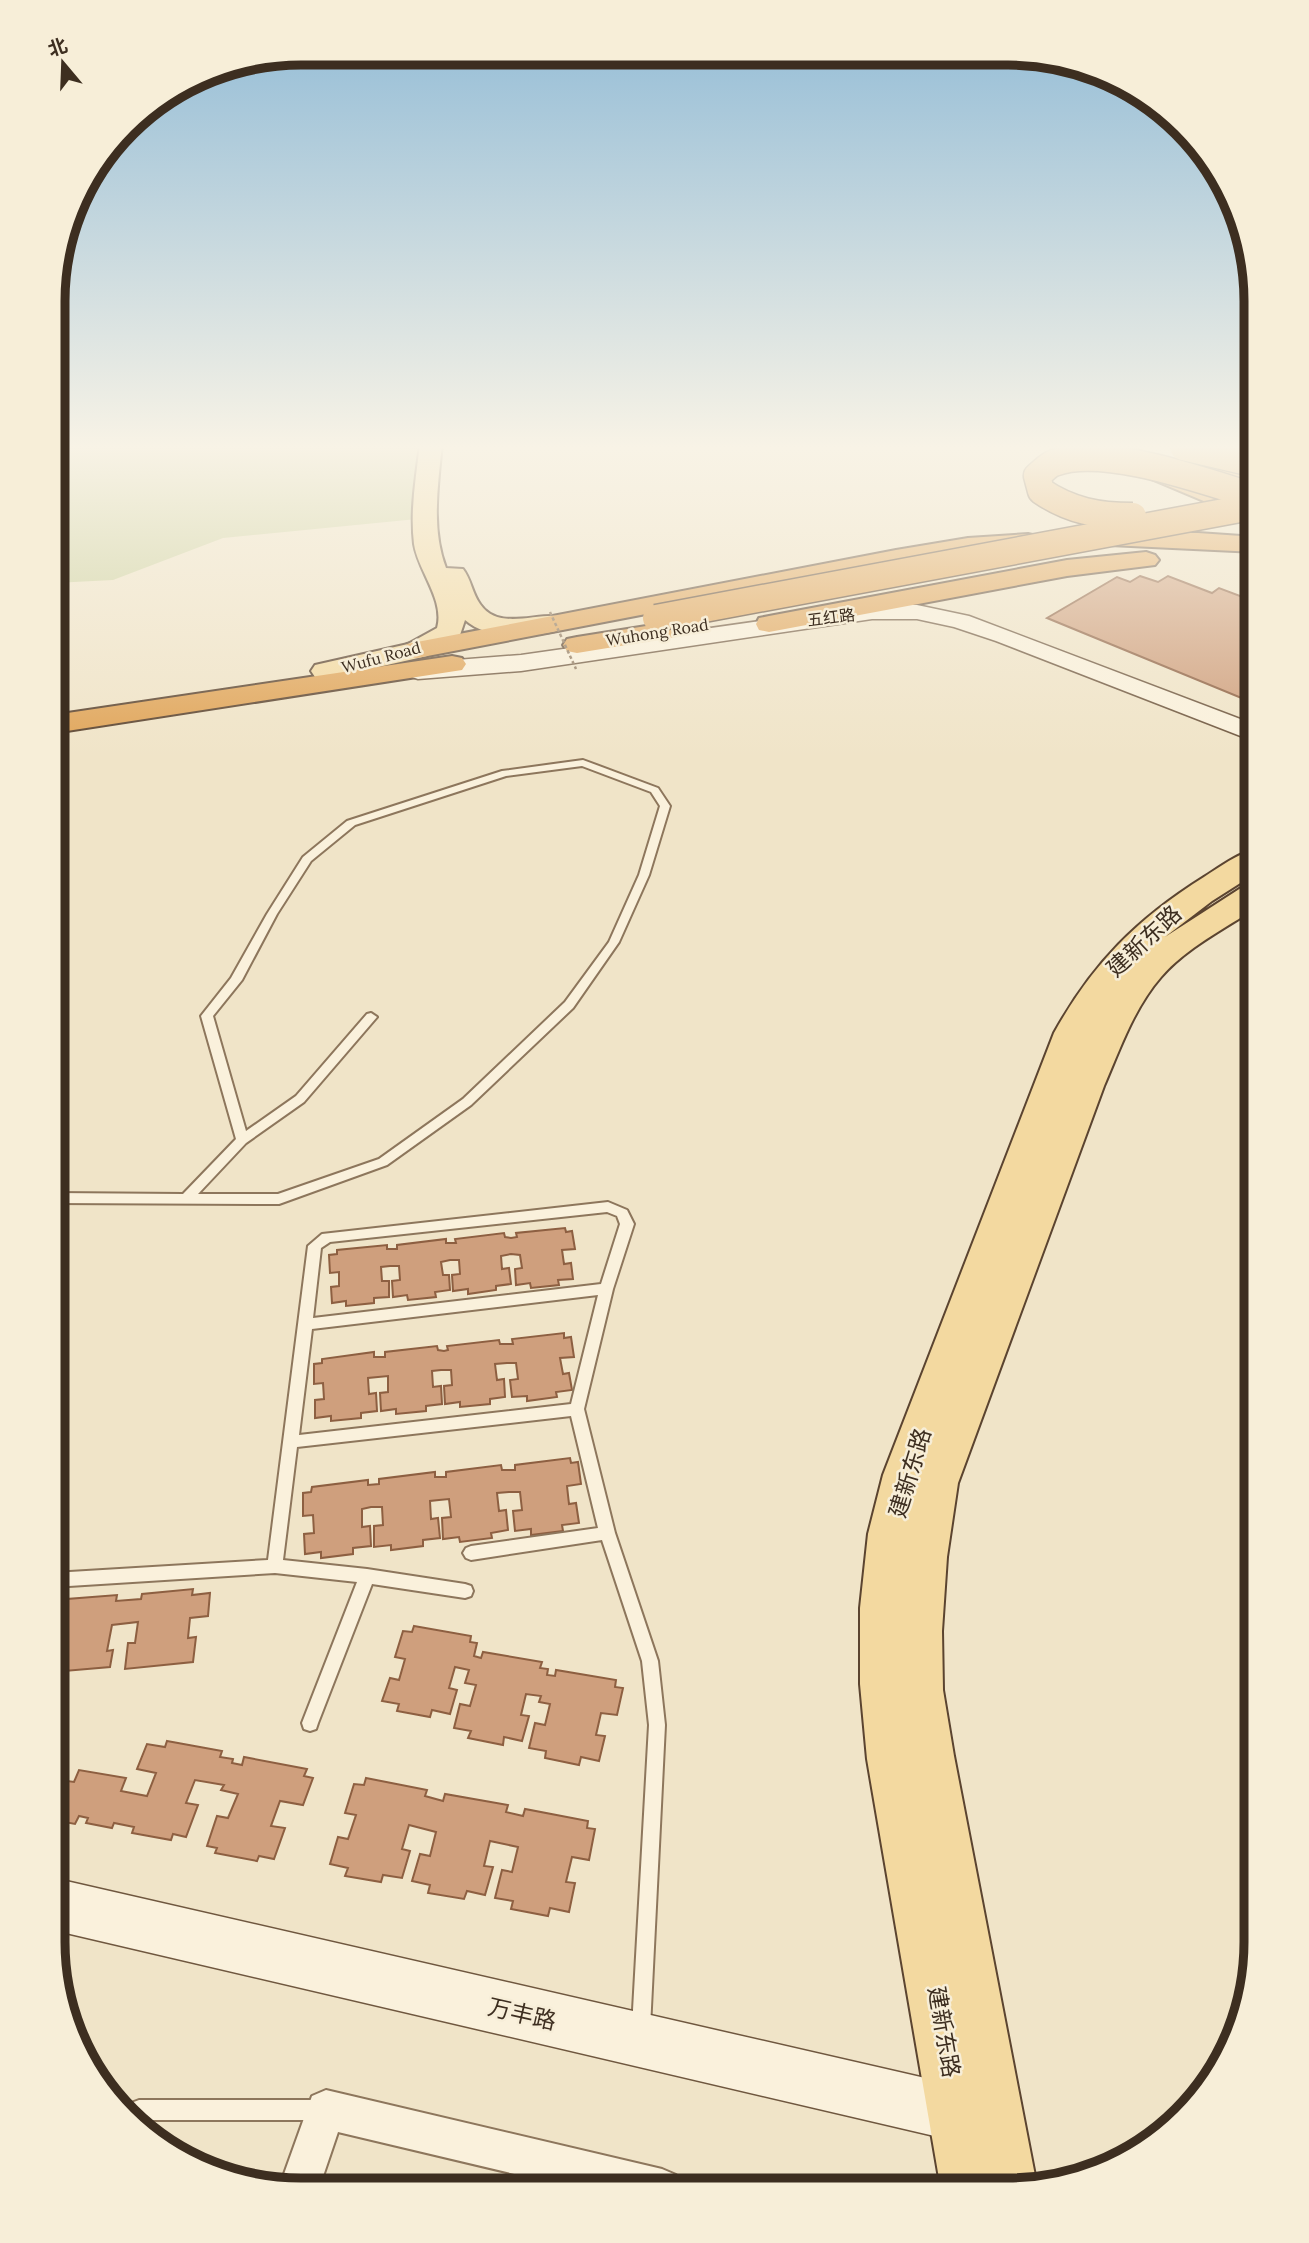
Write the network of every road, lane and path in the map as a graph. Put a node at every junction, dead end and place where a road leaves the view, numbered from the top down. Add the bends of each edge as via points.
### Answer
1 (429, 549) edge
2 (447, 549) edge
3 (952, 549) edge
4 (1041, 549) edge
5 (1080, 549) edge
6 (1244, 558) edge
7 (555, 617) junction
8 (661, 624) junction
9 (769, 624) junction
10 (417, 650) junction
11 (576, 669) dead end
12 (325, 671) junction
13 (387, 674) junction
14 (65, 708) edge
15 (65, 721) edge
16 (1244, 729) edge
17 (1244, 890) edge
18 (371, 1017) dead end
19 (242, 1139) junction
20 (65, 1198) edge
21 (187, 1198) junction
22 (606, 1289) junction
23 (306, 1324) junction
24 (577, 1409) junction
25 (290, 1442) junction
26 (607, 1533) junction
27 (471, 1553) dead end
28 (275, 1566) junction
29 (367, 1576) junction
30 (65, 1579) edge
31 (465, 1591) dead end
32 (310, 1723) dead end
33 (65, 1907) edge
34 (640, 2042) junction
35 (326, 2110) junction
36 (136, 2111) edge
37 (976, 2117) junction
38 (302, 2178) edge
39 (615, 2178) edge
40 (973, 2178) edge
41 (1001, 2178) edge

1 - 10 main road, Wufu Road via 454,613 453,623 449,632
2 - 7 main road via 471,611 495,625 512,627
3 - 7 highway, bridge
4 - 8 highway, Wuhong Road, bridge
5 - 8 highway, Wuhong Road
6 - 9 highway via 1129,561 1014,577
7 - 10 highway
7 - 11 path, bridge
8 - 12 highway, Wuhong Road
8 - 13 highway, Wuhong Road
9 - 13 main road, 五红路 via 521,663
9 - 16 main road, 五红路 via 872,612 938,615 1005,636
10 - 12 main road, Wufu Road
12 - 14 highway, Wuhong Road
13 - 15 highway, Wuhong Road
17 - 37 main road, 建新东路 via 1174,909 1121,957 1084,1008 906,1475 892,1534 886,1684 894,1759
18 - 19 lane via 300,1099
19 - 21 lane
19 - 21 lane via 206,1016 236,980 307,859 351,822 505,773 583,763 655,790 665,806 644,875 614,942 569,1005 467,1102 383,1162 279,1199
20 - 21 lane
22 - 23 lane
22 - 23 lane via 626,1224 622,1213 608,1207 327,1237 315,1246
22 - 24 lane
23 - 25 lane
24 - 25 lane
24 - 26 lane
25 - 28 lane
26 - 27 lane
26 - 34 lane via 650,1661 657,1725
28 - 29 lane
28 - 30 lane
29 - 31 lane
29 - 32 lane
33 - 34 main road, 万丰路
34 - 37 main road, 万丰路
35 - 36 lane
35 - 38 street
35 - 39 street
37 - 40 main road, 建新东路
37 - 41 main road, 建新东路

